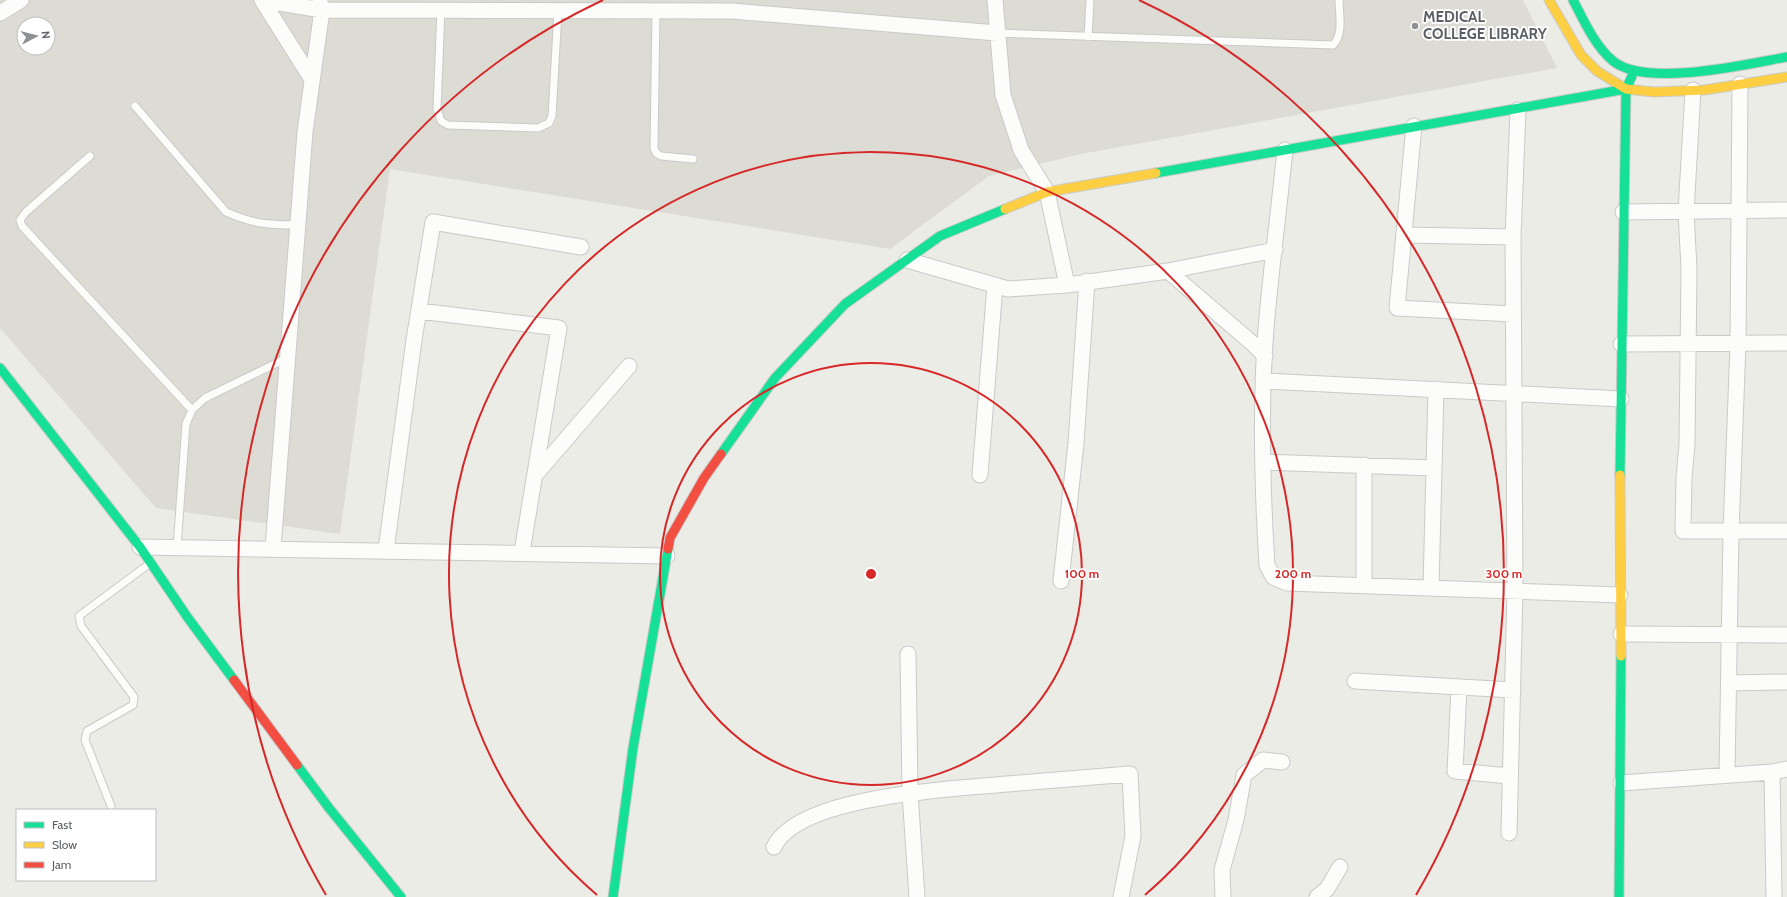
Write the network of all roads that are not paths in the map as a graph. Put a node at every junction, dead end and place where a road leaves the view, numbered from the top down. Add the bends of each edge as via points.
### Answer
1 (21, 0) edge
2 (262, 0) edge
3 (995, 0) edge
4 (1090, 0) edge
5 (1338, 0) edge
6 (1549, 0) edge
7 (1573, 0) edge
8 (321, 5) edge
9 (579, 5) edge
10 (437, 6) edge
11 (732, 6) edge
12 (558, 11) junction
13 (656, 11) junction
14 (0, 13) edge
15 (997, 33) junction
16 (1088, 37) junction
17 (1787, 57) edge
18 (1634, 70) junction
19 (1787, 77) edge
20 (311, 78) junction
21 (1740, 84) junction
22 (1626, 89) junction
23 (1693, 90) junction
24 (135, 106) dead end
25 (1518, 110) junction
26 (1414, 126) junction
27 (1285, 150) junction
28 (90, 156) dead end
29 (693, 159) dead end
30 (1047, 192) junction
31 (1787, 210) edge
32 (1740, 211) junction
33 (1623, 212) junction
34 (1686, 212) junction
35 (298, 224) junction
36 (1404, 235) junction
37 (1513, 237) junction
38 (580, 247) dead end
39 (1274, 250) junction
40 (907, 260) junction
41 (1168, 271) junction
42 (1087, 281) junction
43 (995, 285) junction
44 (1067, 285) junction
45 (419, 311) junction
46 (1513, 314) junction
47 (1787, 343) edge
48 (1622, 344) junction
49 (1688, 344) junction
50 (1738, 344) junction
51 (1265, 356) junction
52 (287, 358) junction
53 (629, 366) dead end
54 (0, 368) edge
55 (4, 379) edge
56 (1264, 381) junction
57 (1436, 389) junction
58 (1514, 394) junction
59 (1621, 399) junction
60 (192, 410) junction
61 (1263, 462) junction
62 (1364, 465) junction
63 (1434, 468) junction
64 (535, 475) junction
65 (980, 475) dead end
66 (1731, 531) junction
67 (1787, 531) edge
68 (140, 547) junction
69 (176, 547) junction
70 (273, 548) junction
71 (386, 550) junction
72 (522, 552) junction
73 (667, 556) junction
74 (151, 563) junction
75 (1061, 581) dead end
76 (1364, 585) junction
77 (1431, 588) junction
78 (1515, 590) junction
79 (1620, 595) junction
80 (1620, 634) junction
81 (1728, 635) junction
82 (1787, 636) edge
83 (908, 654) dead end
84 (1355, 681) dead end
85 (1787, 682) edge
86 (1729, 683) junction
87 (1459, 687) junction
88 (1512, 690) junction
89 (1282, 762) dead end
90 (1787, 769) edge
91 (1772, 772) junction
92 (1727, 775) junction
93 (1510, 776) junction
94 (1620, 783) junction
95 (910, 793) junction
96 (111, 806) dead end
97 (1509, 833) dead end
98 (774, 847) dead end
99 (1340, 867) dead end
100 (401, 897) edge
101 (613, 897) edge
102 (917, 897) edge
103 (1121, 897) edge
104 (1224, 897) edge
105 (1317, 897) edge
106 (1619, 897) edge
107 (1774, 897) edge

1 - 14 street
2 - 8 street
2 - 20 street
3 - 15 street
4 - 16 lane
5 - 16 lane via 1340,33 1338,41 1333,45
6 - 22 main road via 1581,55 1597,71
7 - 18 main road via 1590,31 1608,55 1620,66
8 - 10 street
8 - 20 street
9 - 12 street
9 - 13 street
10 - 12 street
10 - 12 lane via 437,109 441,121 448,125 538,128 549,123 552,116
11 - 13 street
11 - 15 street
13 - 29 lane via 654,148 656,154 661,156
15 - 16 lane
15 - 30 street via 1003,95 1021,150
17 - 18 main road via 1702,71
18 - 22 main road
19 - 21 main road
20 - 35 street via 304,132
21 - 23 main road
21 - 32 street
22 - 23 main road via 1654,92
22 - 25 main road
22 - 33 main road
23 - 34 street
24 - 35 lane via 226,212 264,225
25 - 26 main road
25 - 37 street
26 - 27 main road
26 - 36 street
27 - 30 main road
27 - 39 street
28 - 60 lane via 26,212 20,220 22,226
30 - 40 main road via 940,236
30 - 44 street
31 - 32 street
32 - 34 street
32 - 50 street
33 - 34 street
33 - 48 main road
34 - 49 street via 1690,269
35 - 52 street
36 - 37 street
36 - 46 street via 1397,308
37 - 46 street
38 - 45 street via 433,222
39 - 41 street
39 - 51 street
40 - 43 street
40 - 73 main road via 845,304 775,378 704,478 670,538
41 - 42 street
41 - 51 street
42 - 44 street
42 - 75 street via 1076,443
43 - 44 street via 1008,289
43 - 65 street
45 - 64 street via 559,328
45 - 71 street
46 - 58 street
47 - 50 street
48 - 49 street
48 - 59 main road
49 - 50 street
49 - 66 street via 1683,531
50 - 66 street
51 - 56 street
52 - 60 lane via 205,398
52 - 70 street
53 - 64 street
54 - 55 main road
55 - 68 main road
56 - 57 street
56 - 61 street
57 - 58 street
57 - 63 street
58 - 59 street
58 - 78 street
59 - 79 main road
60 - 69 lane via 186,424
61 - 62 street
61 - 76 street via 1267,565 1272,577 1286,583
62 - 63 street
62 - 76 street
63 - 77 street
64 - 72 street
66 - 67 street
66 - 81 street
68 - 69 street
68 - 74 main road
69 - 70 street
70 - 71 street
71 - 72 street
72 - 73 street
73 - 101 main road via 633,748
74 - 96 lane via 79,616 81,626 134,697 134,705 87,731 85,735
74 - 100 main road via 188,618 325,802
76 - 77 street
77 - 78 street
78 - 79 street
78 - 88 street
79 - 80 main road
80 - 81 street
80 - 94 main road
81 - 82 street
81 - 86 street
83 - 95 street
84 - 87 street
85 - 86 street
86 - 92 street
87 - 88 street
87 - 93 street via 1455,772
88 - 93 street
89 - 104 street via 1263,760 1244,775 1236,820 1222,870
90 - 91 street
91 - 92 street
91 - 107 street
92 - 94 street
93 - 97 street
94 - 106 main road
95 - 98 street via 856,803 819,814 790,828 779,837
95 - 102 street
95 - 103 street via 1130,774 1133,836
99 - 105 street via 1327,889

